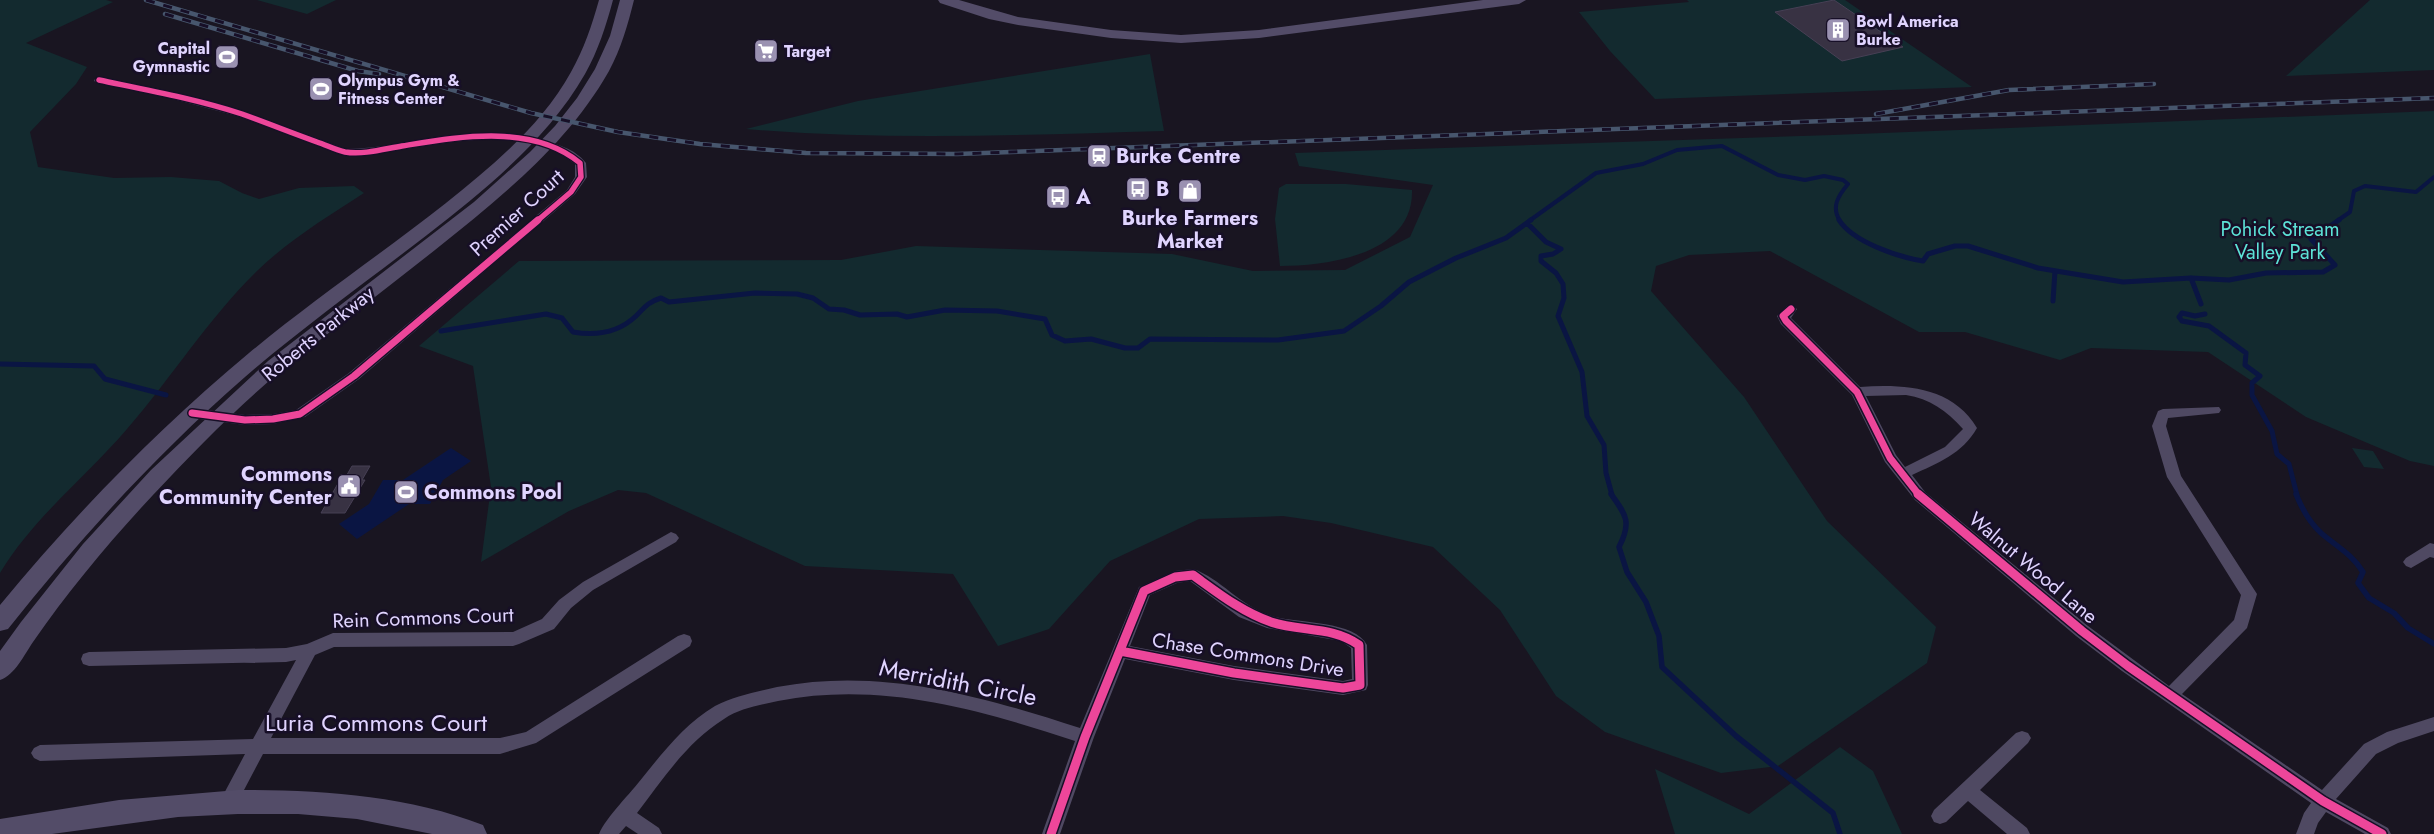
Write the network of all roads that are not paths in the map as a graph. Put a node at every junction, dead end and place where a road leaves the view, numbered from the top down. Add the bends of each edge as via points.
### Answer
1 (606, 0) edge
2 (627, 0) edge
3 (945, 0) edge
4 (983, 0) edge
5 (1519, 0) edge
6 (1205, 35) junction
7 (99, 80) dead end
8 (1791, 309) dead end
9 (1857, 392) junction
10 (2214, 410) dead end
11 (192, 413) junction
12 (218, 418) junction
13 (1902, 474) junction
14 (671, 538) dead end
15 (2434, 552) edge
16 (2411, 562) dead end
17 (0, 622) edge
18 (684, 641) dead end
19 (309, 650) junction
20 (1120, 651) junction
21 (89, 659) dead end
22 (0, 670) edge
23 (2172, 694) junction
24 (2434, 724) edge
25 (1086, 737) junction
26 (2022, 738) dead end
27 (259, 746) junction
28 (40, 753) dead end
29 (1967, 790) junction
30 (229, 800) junction
31 (2323, 800) junction
32 (625, 815) junction
33 (1940, 816) dead end
34 (0, 831) edge
35 (474, 834) edge
36 (608, 834) edge
37 (653, 834) edge
38 (1051, 834) edge
39 (2021, 834) edge
40 (2306, 834) edge
41 (2382, 834) edge

1 - 11 main road, Roberts Parkway via 591,49 567,91 540,125 499,167 258,356
2 - 12 main road, Roberts Parkway via 612,52 587,95 519,172 271,370
3 - 6 main road via 994,16 1046,26 1144,37
4 - 6 main road via 1080,22
5 - 6 main road via 1259,34
7 - 12 street, Premier Court via 241,114 345,152 489,136 556,147 580,163 580,177 570,192 321,401 300,414 273,419
8 - 9 street, Walnut Wood Lane via 1783,316 1786,321
9 - 13 street, Walnut Wood Lane via 1890,458
9 - 13 street via 1902,388 1923,392 1960,416 1970,428 1964,440
10 - 23 street via 2163,414 2159,426 2174,477 2249,594 2241,623
11 - 12 street, Premier Court
11 - 17 main road, Roberts Parkway via 112,490 62,545
12 - 22 main road, Roberts Parkway via 123,512 63,584
13 - 23 street, Walnut Wood Lane via 1920,496 2082,631
14 - 19 street, Rein Commons Court via 588,586 565,604 548,624 513,640 333,640
15 - 16 street via 2430,549
18 - 27 street, Luria Commons Court via 553,725 530,738 500,746
19 - 21 street, Rein Commons Court via 286,655
19 - 27 street
20 - 20 street, Chase Commons Drive via 1234,673 1343,688 1360,685 1359,645 1345,635 1273,623 1245,612 1193,575 1175,577 1144,591
20 - 25 street, Chase Commons Drive
23 - 31 street, Walnut Wood Lane
24 - 31 street via 2393,737 2370,750
25 - 32 street, Merridith Circle via 1022,718 894,690 835,686 799,690 754,699 718,713 687,738
25 - 38 street, Chase Commons Drive
26 - 29 street
27 - 28 street, Luria Commons Court
27 - 30 street
29 - 33 street
29 - 39 street
30 - 34 main road via 154,807
30 - 35 main road via 362,807 432,820
31 - 40 street via 2310,819
31 - 41 street, Walnut Wood Lane
32 - 36 street, Merridith Circle
32 - 37 street

